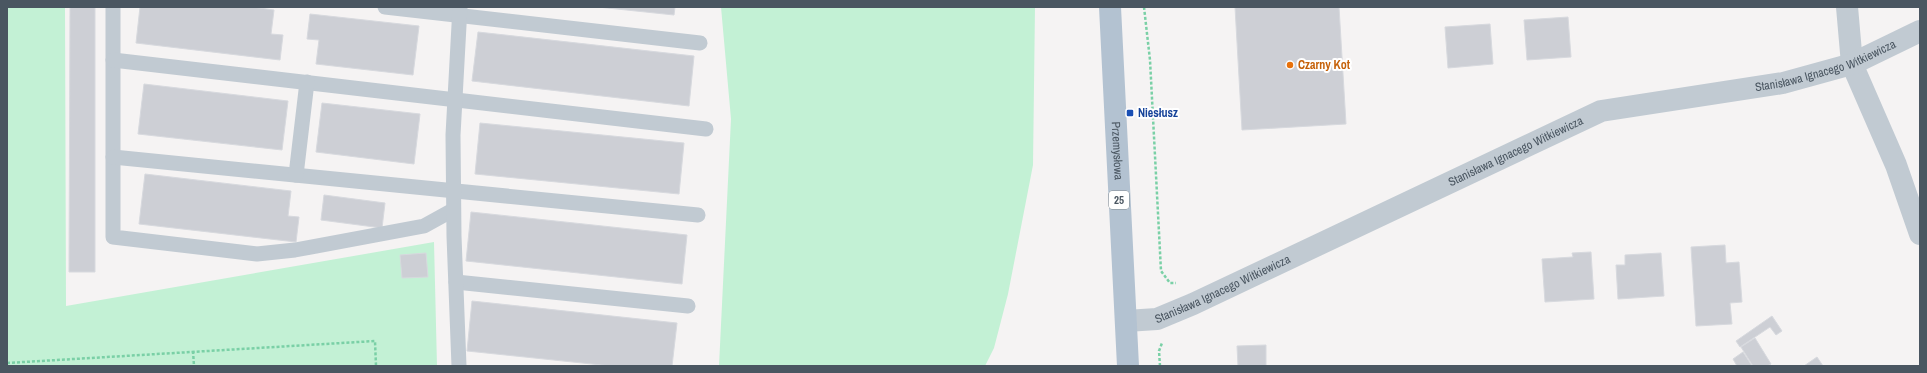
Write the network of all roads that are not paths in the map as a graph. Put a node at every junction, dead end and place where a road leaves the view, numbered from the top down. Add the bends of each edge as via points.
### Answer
1 (113, 7) edge
2 (385, 7) edge
3 (1110, 7) edge
4 (1847, 7) edge
5 (460, 11) edge
6 (1920, 31) edge
7 (700, 43) dead end
8 (113, 60) junction
9 (1852, 64) junction
10 (307, 82) junction
11 (455, 99) junction
12 (706, 129) dead end
13 (113, 157) junction
14 (296, 175) junction
15 (453, 191) junction
16 (454, 210) junction
17 (698, 215) dead end
18 (1920, 234) edge
19 (456, 282) junction
20 (688, 306) dead end
21 (1126, 321) junction
22 (459, 366) edge
23 (1128, 366) edge

1 - 8 lane
2 - 5 lane
3 - 21 main road, Przemysłowa / 25
4 - 9 street
5 - 7 lane
5 - 11 lane
6 - 9 street, Stanisława Ignacego Witkiewicza
8 - 10 lane
8 - 13 lane
9 - 18 street via 1896,165
9 - 21 street, Stanisława Ignacego Witkiewicza via 1784,83 1601,111 1193,304 1158,318
10 - 11 lane
10 - 14 lane
11 - 12 lane
11 - 15 lane
13 - 14 lane
13 - 16 lane via 113,237 257,254 295,250 424,226
14 - 15 lane
15 - 16 lane
15 - 17 lane
16 - 19 lane
19 - 20 lane
19 - 22 lane
21 - 23 main road, Przemysłowa / 25

